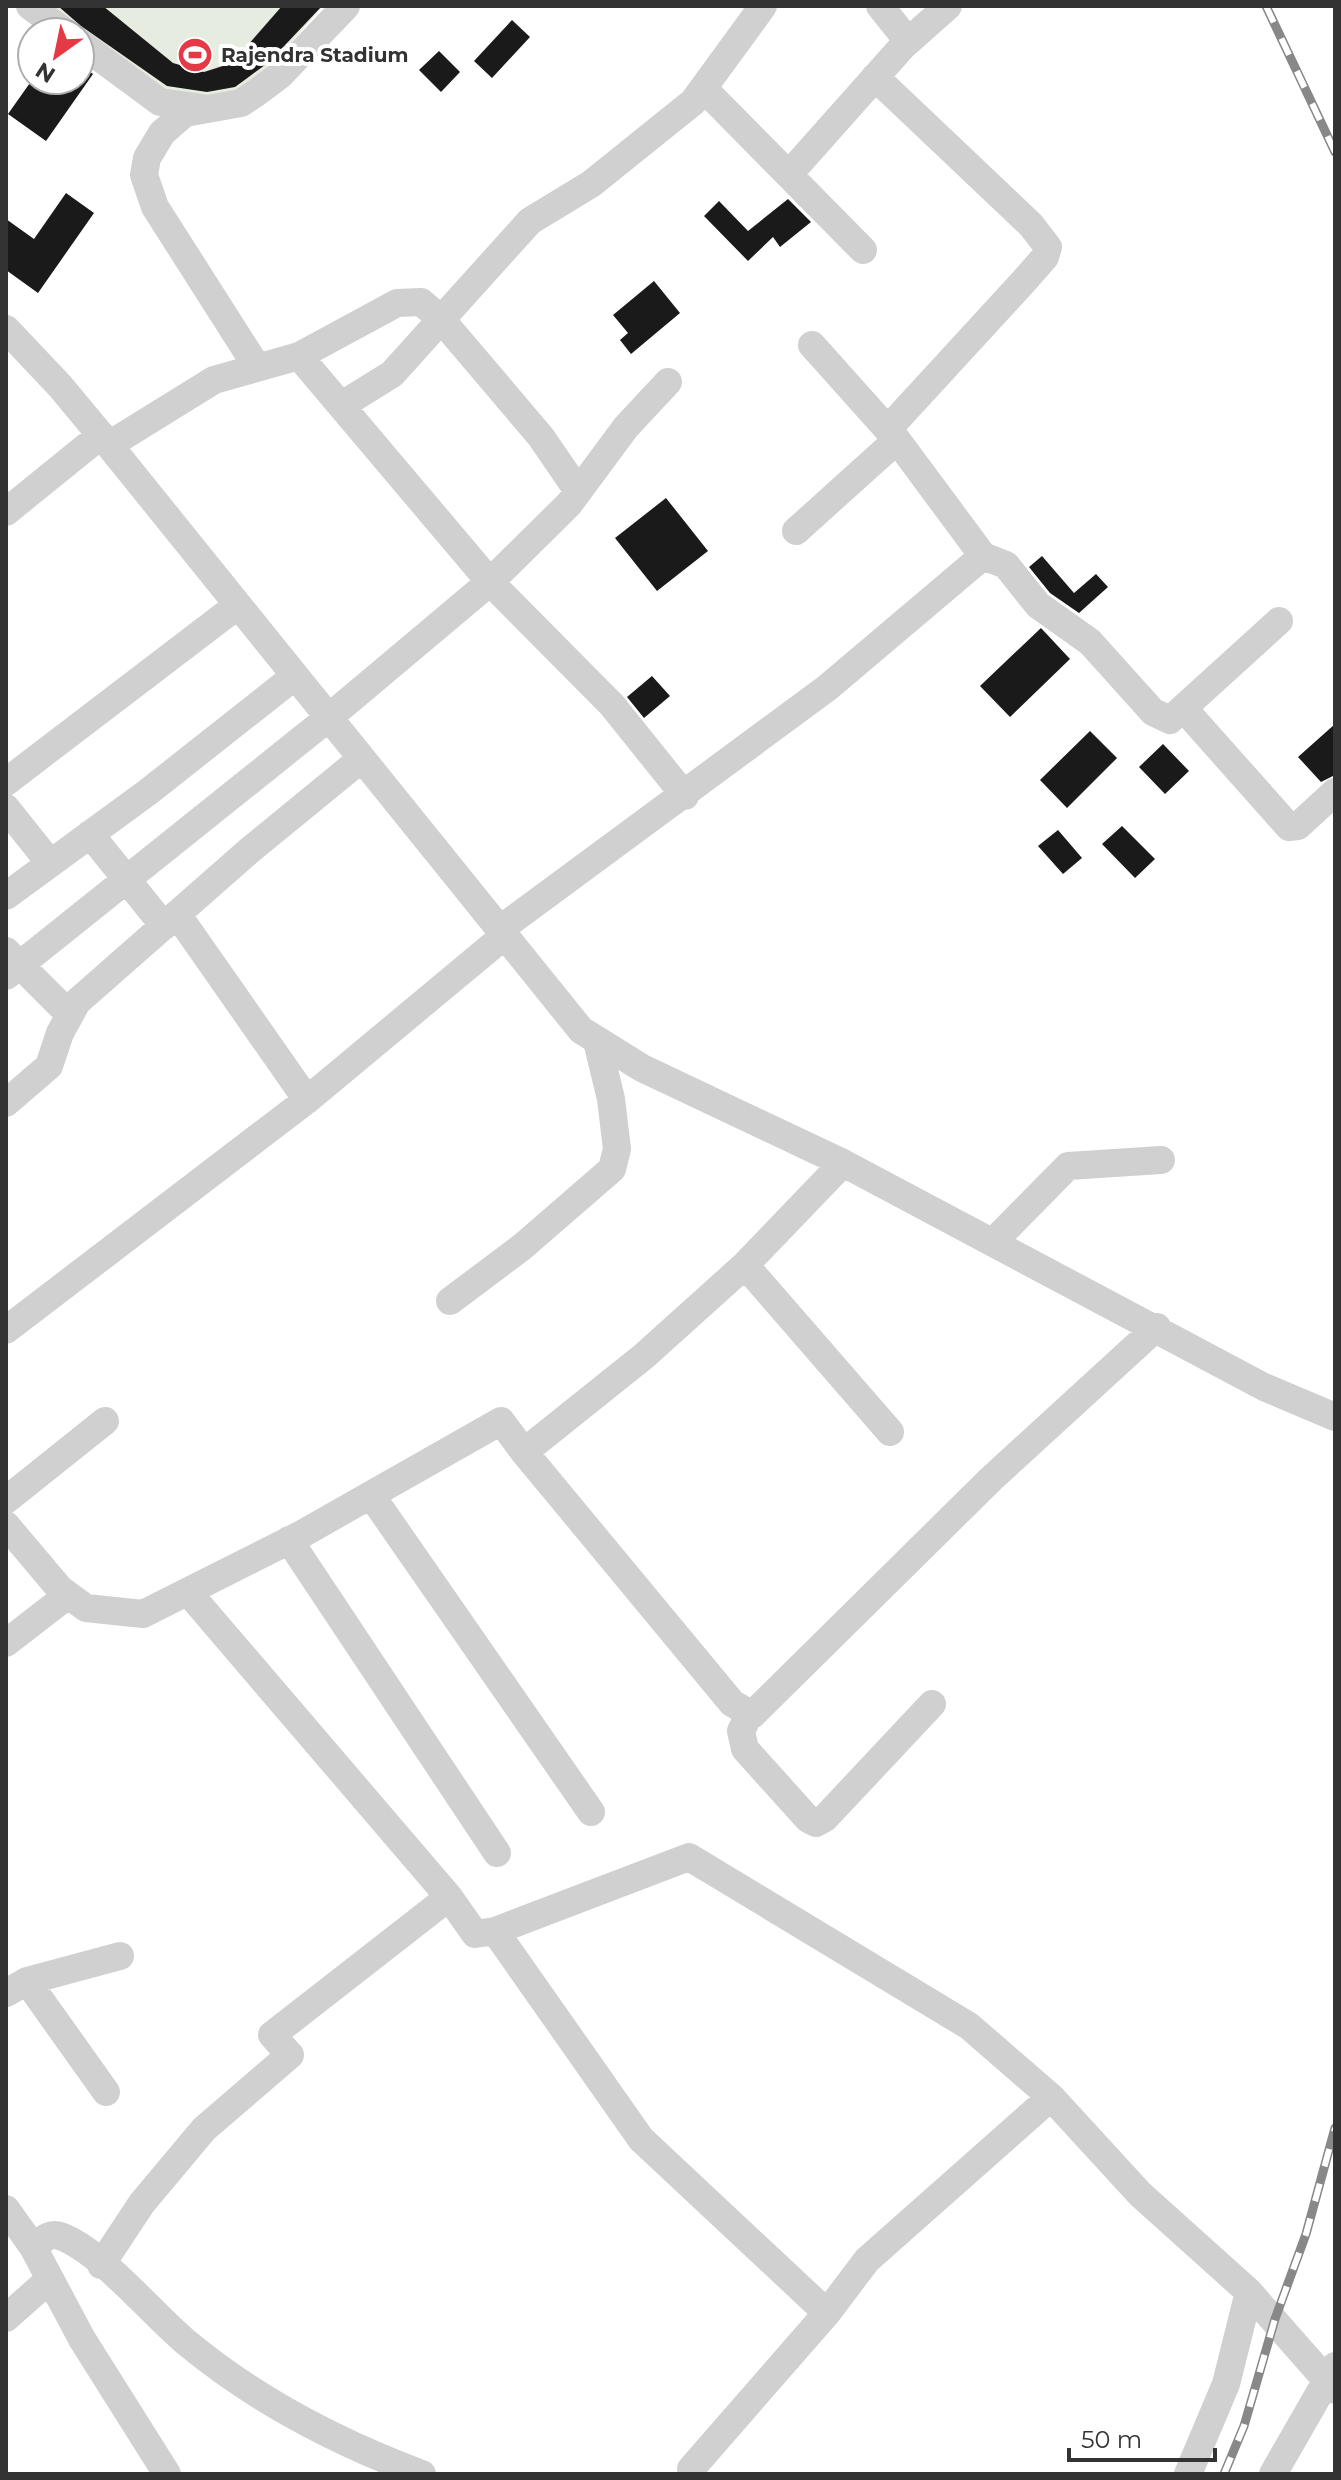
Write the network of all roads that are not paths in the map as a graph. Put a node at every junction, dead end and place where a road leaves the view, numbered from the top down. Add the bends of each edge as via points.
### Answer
1 (346, 6) edge
2 (763, 6) edge
3 (880, 6) edge
4 (948, 6) edge
5 (908, 41) junction
6 (96, 55) edge
7 (875, 77) junction
8 (705, 90) junction
9 (222, 108) junction
10 (790, 173) junction
11 (863, 250) dead end
12 (440, 318) junction
13 (6, 329) edge
14 (812, 345) dead end
15 (299, 356) junction
16 (257, 367) junction
17 (668, 382) dead end
18 (342, 405) junction
19 (893, 434) junction
20 (105, 440) junction
21 (578, 491) junction
22 (6, 512) edge
23 (796, 531) dead end
24 (983, 556) junction
25 (490, 582) junction
26 (238, 605) junction
27 (1279, 621) dead end
28 (295, 676) junction
29 (1185, 710) junction
30 (327, 719) junction
31 (360, 760) junction
32 (6, 782) edge
33 (1335, 792) edge
34 (685, 796) junction
35 (6, 808) edge
36 (90, 834) junction
37 (50, 863) junction
38 (125, 878) junction
39 (6, 896) edge
40 (170, 920) junction
41 (502, 933) junction
42 (11, 964) edge
43 (69, 1014) junction
44 (597, 1041) junction
45 (307, 1100) junction
46 (6, 1103) edge
47 (1161, 1160) dead end
48 (843, 1163) junction
49 (994, 1241) junction
50 (745, 1265) junction
51 (450, 1301) dead end
52 (1157, 1327) junction
53 (6, 1330) edge
54 (1335, 1417) edge
55 (105, 1421) dead end
56 (890, 1432) dead end
57 (524, 1452) junction
58 (371, 1495) junction
59 (6, 1500) edge
60 (6, 1525) edge
61 (289, 1540) junction
62 (188, 1592) junction
63 (68, 1595) junction
64 (6, 1643) edge
65 (932, 1704) dead end
66 (749, 1715) junction
67 (591, 1812) dead end
68 (497, 1853) dead end
69 (449, 1897) junction
70 (495, 1931) junction
71 (120, 1956) dead end
72 (16, 1987) edge
73 (106, 2092) dead end
74 (1051, 2097) junction
75 (6, 2209) edge
76 (33, 2247) junction
77 (101, 2265) junction
78 (50, 2279) junction
79 (1249, 2292) junction
80 (827, 2313) junction
81 (6, 2318) edge
82 (1332, 2379) edge
83 (691, 2469) dead end
84 (167, 2474) edge
85 (422, 2474) edge
86 (1188, 2474) edge
87 (1273, 2474) edge

1 - 9 street via 280,75 241,103
2 - 8 street
3 - 5 street
4 - 5 street
5 - 7 street
6 - 9 street via 160,102
7 - 10 street
7 - 19 street via 1048,247 1045,257
8 - 10 street
8 - 12 street via 591,184 536,216
9 - 16 street via 185,113 172,122 152,146 144,175 155,207
10 - 11 street
12 - 15 street via 421,302 397,303
12 - 18 street via 392,374
12 - 21 street via 541,437
13 - 20 street
14 - 19 street
15 - 16 street
15 - 18 street
16 - 20 street via 214,380
17 - 21 street
18 - 25 street
19 - 23 street
19 - 24 street
20 - 22 street
20 - 26 street
21 - 25 street
24 - 29 street via 1006,565 1038,605 1090,642 1153,712 1170,720
24 - 34 street via 827,688
25 - 30 street
25 - 34 street via 612,705
26 - 28 street
26 - 32 street
27 - 29 street
28 - 30 street
28 - 36 street
29 - 33 street via 1289,827 1298,826
30 - 31 street
30 - 38 street
31 - 40 street
31 - 41 street
34 - 41 street
35 - 37 street
36 - 37 street
36 - 38 street
37 - 39 street
38 - 40 street
38 - 42 street
40 - 43 street
40 - 45 street
41 - 44 street via 581,1030
41 - 45 street
42 - 43 street
43 - 46 street via 49,1066
44 - 48 street via 642,1068
44 - 51 street via 613,1112 617,1149 612,1169
45 - 53 street
47 - 49 street via 1068,1166
48 - 49 street
48 - 50 street
49 - 52 street
50 - 56 street
50 - 57 street via 644,1356
52 - 54 street via 1264,1387
52 - 66 street via 991,1479
55 - 59 street
57 - 58 street via 501,1421
57 - 66 street via 732,1703
58 - 61 street
58 - 67 street
60 - 63 street
61 - 62 street
61 - 68 street
62 - 63 street via 143,1614 86,1608
62 - 69 street
63 - 64 street
65 - 66 street via 816,1823 745,1749 741,1731
69 - 70 street via 475,1934
69 - 77 street via 272,2035 290,2055 204,2129 142,2203
70 - 74 street via 689,1857 969,2026
70 - 80 street via 641,2139
71 - 72 street
72 - 73 street
74 - 79 street via 1140,2194
74 - 80 street via 867,2260
75 - 76 street
76 - 77 street via 44,2238 61,2236
76 - 78 street
77 - 85 street via 188,2344 281,2409
78 - 81 street
78 - 84 street
79 - 82 street
79 - 86 street via 1226,2384
80 - 83 street
82 - 87 street

